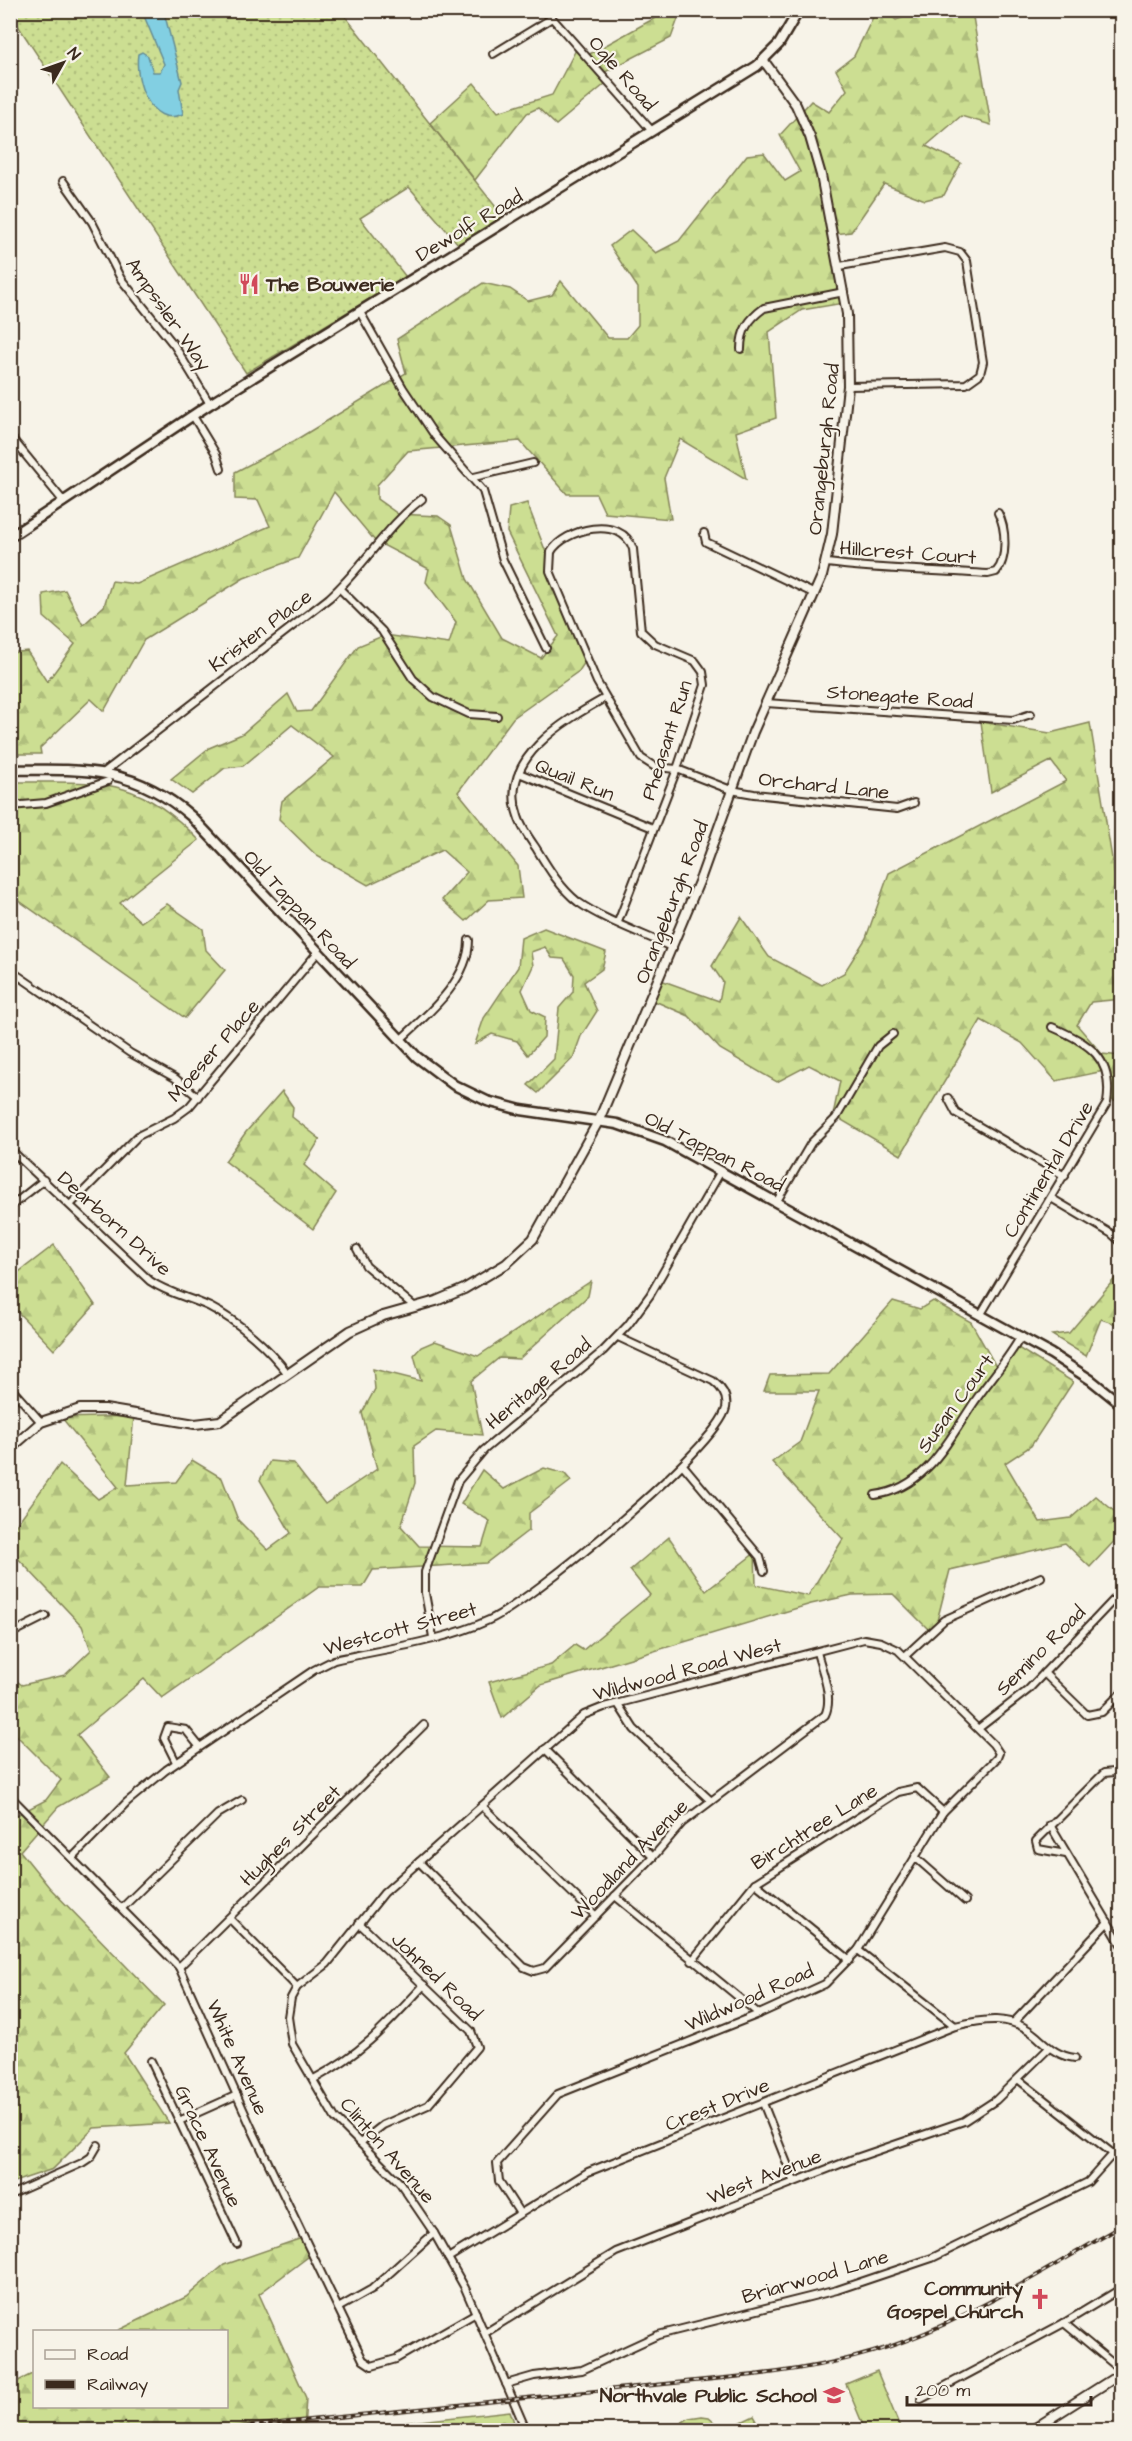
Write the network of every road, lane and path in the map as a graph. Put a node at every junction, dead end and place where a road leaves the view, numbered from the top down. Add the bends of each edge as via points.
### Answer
1 (545, 10) edge
2 (799, 10) edge
3 (552, 18) junction
4 (493, 54) dead end
5 (764, 61) junction
6 (652, 131) junction
7 (63, 181) dead end
8 (840, 266) junction
9 (844, 292) junction
10 (360, 312) junction
11 (741, 349) dead end
12 (848, 387) junction
13 (210, 404) junction
14 (193, 416) junction
15 (10, 436) edge
16 (534, 463) dead end
17 (221, 469) dead end
18 (474, 477) junction
19 (422, 499) dead end
20 (64, 502) junction
21 (998, 513) dead end
22 (585, 532) joint
23 (704, 533) dead end
24 (10, 537) edge
25 (827, 563) junction
26 (340, 589) junction
27 (814, 594) junction
28 (546, 648) dead end
29 (605, 698) junction
30 (766, 703) junction
31 (1031, 714) dead end
32 (497, 716) dead end
33 (677, 769) junction
34 (10, 770) edge
35 (103, 773) junction
36 (519, 773) junction
37 (108, 781) dead end
38 (731, 790) junction
39 (914, 803) dead end
40 (10, 806) edge
41 (653, 828) junction
42 (618, 922) junction
43 (469, 940) dead end
44 (673, 948) junction
45 (318, 952) junction
46 (10, 970) edge
47 (1053, 1027) dead end
48 (892, 1034) dead end
49 (400, 1040) junction
50 (198, 1097) junction
51 (948, 1098) dead end
52 (599, 1120) junction
53 (10, 1149) edge
54 (721, 1171) junction
55 (1065, 1176) junction
56 (44, 1180) junction
57 (1051, 1198) junction
58 (777, 1201) junction
59 (70, 1205) junction
60 (10, 1207) edge
61 (1122, 1243) edge
62 (357, 1249) dead end
63 (415, 1307) junction
64 (981, 1314) junction
65 (1021, 1336) junction
66 (618, 1337) junction
67 (288, 1374) junction
68 (10, 1387) edge
69 (1122, 1405) edge
70 (41, 1422) junction
71 (10, 1449) edge
72 (683, 1465) junction
73 (875, 1495) dead end
74 (764, 1571) dead end
75 (1041, 1577) dead end
76 (1122, 1592) edge
77 (1116, 1598) junction
78 (1122, 1603) edge
79 (46, 1616) dead end
80 (10, 1634) edge
81 (433, 1637) junction
82 (817, 1652) junction
83 (905, 1656) junction
84 (1044, 1673) junction
85 (1122, 1692) edge
86 (618, 1704) junction
87 (424, 1725) dead end
88 (979, 1728) junction
89 (199, 1746) junction
90 (545, 1749) junction
91 (176, 1762) junction
92 (1122, 1776) edge
93 (10, 1796) edge
94 (242, 1800) dead end
95 (710, 1800) junction
96 (482, 1806) junction
97 (943, 1812) junction
98 (1050, 1826) junction
99 (1066, 1854) junction
100 (653, 1857) junction
101 (915, 1857) junction
102 (72, 1858) junction
103 (419, 1862) junction
104 (755, 1883) junction
105 (615, 1896) junction
106 (965, 1902) dead end
107 (122, 1908) junction
108 (596, 1916) junction
109 (229, 1918) junction
110 (1108, 1922) junction
111 (359, 1923) junction
112 (1122, 1946) edge
113 (858, 1950) junction
114 (692, 1960) junction
115 (850, 1960) junction
116 (179, 1967) junction
117 (424, 1985) junction
118 (297, 1987) junction
119 (759, 2014) junction
120 (1014, 2022) junction
121 (955, 2026) junction
122 (1049, 2048) junction
123 (1075, 2058) dead end
124 (151, 2061) dead end
125 (314, 2079) junction
126 (1019, 2080) junction
127 (237, 2095) junction
128 (763, 2103) junction
129 (179, 2121) junction
130 (360, 2143) junction
131 (98, 2145) dead end
132 (1113, 2154) junction
133 (1122, 2161) edge
134 (794, 2181) junction
135 (10, 2195) edge
136 (519, 2212) junction
137 (434, 2233) junction
138 (237, 2244) dead end
139 (448, 2258) junction
140 (1122, 2288) edge
141 (338, 2307) junction
142 (476, 2313) junction
143 (1064, 2323) junction
144 (485, 2333) junction
145 (1122, 2372) edge
146 (506, 2384) junction
147 (921, 2399) dead end
148 (526, 2430) edge
149 (1032, 2430) edge

1 - 3 street, Ogle Road
2 - 5 main road
3 - 4 street
3 - 6 street, Ogle Road
5 - 6 main road, Dewolf Road
5 - 8 street, Orangeburgh Road via 796,105 810,137
6 - 10 main road, Dewolf Road
7 - 13 street, Ampssler Way via 92,222 121,279 174,345
8 - 9 street, Orangeburgh Road
8 - 12 street via 945,248 960,252 966,261 983,362 976,379 966,384
9 - 11 street via 764,308 752,316 741,335
9 - 12 street, Orangeburgh Road
10 - 13 main road, Dewolf Road
10 - 18 street via 435,436
12 - 25 street, Orangeburgh Road
13 - 14 main road, Dewolf Road
14 - 17 street
14 - 20 main road, Dewolf Road
15 - 20 street
16 - 18 street
18 - 28 street via 483,491 503,560
19 - 26 street, Kristen Place via 408,509
20 - 24 main road, Dewolf Road
21 - 25 street, Hillcrest Court via 1004,524 1002,561 996,572 874,569
22 - 29 street, Orchard Lane via 559,541 549,564
22 - 33 street, Pheasant Run via 610,527 627,537 633,549 641,631 655,644 690,658 703,672 704,692
23 - 27 street via 706,542
25 - 27 street, Orangeburgh Road
26 - 32 street via 382,631 413,679 433,697 469,714
26 - 35 street, Kristen Place
27 - 30 street, Orangeburgh Road
29 - 33 street, Orchard Lane via 641,758 655,767
29 - 36 street via 557,728 530,755
30 - 31 street, Stonegate Road via 1013,720
30 - 38 street, Orangeburgh Road
33 - 38 street, Orchard Lane
33 - 41 street, Pheasant Run
34 - 35 main road, Old Tappan Road via 85,769
35 - 45 main road, Old Tappan Road via 138,782 179,806
36 - 41 street, Quail Run
36 - 42 street via 514,797 518,816 549,868 577,901
37 - 40 street via 46,803
38 - 39 street, Orchard Lane via 897,809
38 - 44 street, Orangeburgh Road
41 - 42 street, Pheasant Run
42 - 44 street
43 - 49 street via 469,957 438,1003
44 - 52 street, Orangeburgh Road
45 - 49 main road, Old Tappan Road
45 - 50 street, Moeser Place
46 - 50 street
47 - 55 street, Continental Drive via 1081,1039 1103,1065 1108,1094 1106,1108
48 - 58 street via 878,1046 836,1118 811,1143
49 - 52 main road, Old Tappan Road via 439,1075 487,1101 521,1110
50 - 59 street, Moeser Place via 183,1113 138,1136
51 - 55 street via 956,1113
52 - 54 main road, Old Tappan Road via 656,1136
52 - 63 street, Orangeburgh Road via 525,1248 464,1289
53 - 56 street, Dearborn Drive
54 - 58 main road, Old Tappan Road
54 - 66 street, Heritage Road via 650,1295
55 - 57 street, Continental Drive
56 - 59 street, Dearborn Drive
56 - 60 street
57 - 61 street
57 - 64 street, Continental Drive
58 - 64 main road, Old Tappan Road
59 - 67 street, Dearborn Drive via 150,1281 220,1313 273,1354
62 - 63 street via 366,1266
63 - 67 street, Orangeburgh Road via 350,1331
64 - 65 main road, Old Tappan Road
65 - 69 main road, Old Tappan Road via 1072,1366
65 - 73 street, Susan Court via 927,1470 890,1493
66 - 72 street, Westcott Street via 713,1381 722,1390 726,1402 724,1415
66 - 81 street, Heritage Road via 484,1450 458,1481 425,1572
67 - 70 street, Orangeburgh Road via 230,1417 213,1423 195,1424 91,1408
68 - 70 street
70 - 71 street, Orangeburgh Road
72 - 74 street via 760,1557
72 - 81 street, Westcott Street via 598,1540 515,1605 472,1627
75 - 83 street via 944,1620
76 - 77 street, Semino Road
77 - 78 street
77 - 84 street, Semino Road
79 - 80 street
81 - 89 street, Westcott Street via 324,1664
82 - 83 street, Wildwood Road West via 864,1639 891,1646
82 - 86 street, Wildwood Road West
82 - 95 street, Woodland Avenue via 828,1696 825,1714
83 - 88 street, Wildwood Road West
84 - 85 street via 1087,1715 1102,1712
84 - 88 street, Semino Road
86 - 90 street, Wildwood Road West via 584,1714
86 - 95 street via 634,1729
87 - 109 street, Hughes Street
88 - 97 street, Wildwood Road via 998,1748 997,1758
89 - 91 street, Westcott Street
89 - 91 street via 186,1730 168,1726 164,1738
90 - 96 street, Wildwood Road West
90 - 100 street
91 - 102 street, Westcott Street via 127,1802
92 - 98 street via 1104,1773
93 - 102 street, White Avenue
94 - 107 street via 218,1814
95 - 100 street, Woodland Avenue via 682,1822
96 - 103 street, Wildwood Road West
96 - 108 street
97 - 101 street, Wildwood Road
97 - 104 street, Birchtree Lane via 917,1788 904,1789
98 - 99 street
98 - 99 street via 1036,1840 1038,1849
99 - 110 street
100 - 105 street, Woodland Avenue
101 - 106 street
101 - 113 street, Wildwood Road
102 - 107 street, White Avenue
103 - 108 street, Woodland Avenue via 529,1970 549,1965
103 - 111 street, Wildwood Road West via 384,1893
104 - 114 street, Birchtree Lane
104 - 115 street
105 - 108 street, Woodland Avenue
105 - 114 street
107 - 116 street, White Avenue
109 - 116 street, Hughes Street
109 - 118 street
110 - 112 street
110 - 120 street
111 - 117 street, Johned Road
111 - 118 street, Wildwood Road West via 327,1964
113 - 115 street, Wildwood Road
113 - 121 street
114 - 119 street
115 - 119 street, Wildwood Road via 816,1990
116 - 127 street, White Avenue
117 - 125 street via 366,2046
117 - 130 street, Johned Road via 471,2031 475,2052 428,2105 383,2125
118 - 125 street, Clinton Avenue via 289,2006 288,2027 292,2044
119 - 136 street, Wildwood Road via 553,2098 497,2163 499,2181
120 - 121 street, Crest Drive via 995,2019
120 - 122 street
121 - 128 street, Crest Drive
122 - 123 street via 1064,2057
122 - 126 street, West Avenue
124 - 129 street, Grace Avenue
125 - 130 street, Clinton Avenue via 335,2118
126 - 132 street
126 - 134 street, West Avenue via 979,2113 957,2124
127 - 129 street
127 - 141 street, White Avenue
128 - 134 street
128 - 136 street, Crest Drive via 588,2172
129 - 138 street, Grace Avenue
130 - 137 street, Clinton Avenue via 400,2183
131 - 135 street via 82,2163
132 - 133 street
132 - 146 street, Briarwood Lane via 1088,2182 932,2258 837,2290 658,2335 582,2370
134 - 144 street, West Avenue via 616,2252
136 - 139 street, Crest Drive
137 - 139 street, Clinton Avenue
137 - 141 street via 372,2289
139 - 142 street, Clinton Avenue
140 - 143 street
141 - 142 street, White Avenue via 363,2360 372,2366 380,2366 434,2339
142 - 144 street, Clinton Avenue
143 - 145 street
143 - 147 street
144 - 146 street, Clinton Avenue
145 - 149 street
146 - 148 street, Clinton Avenue

